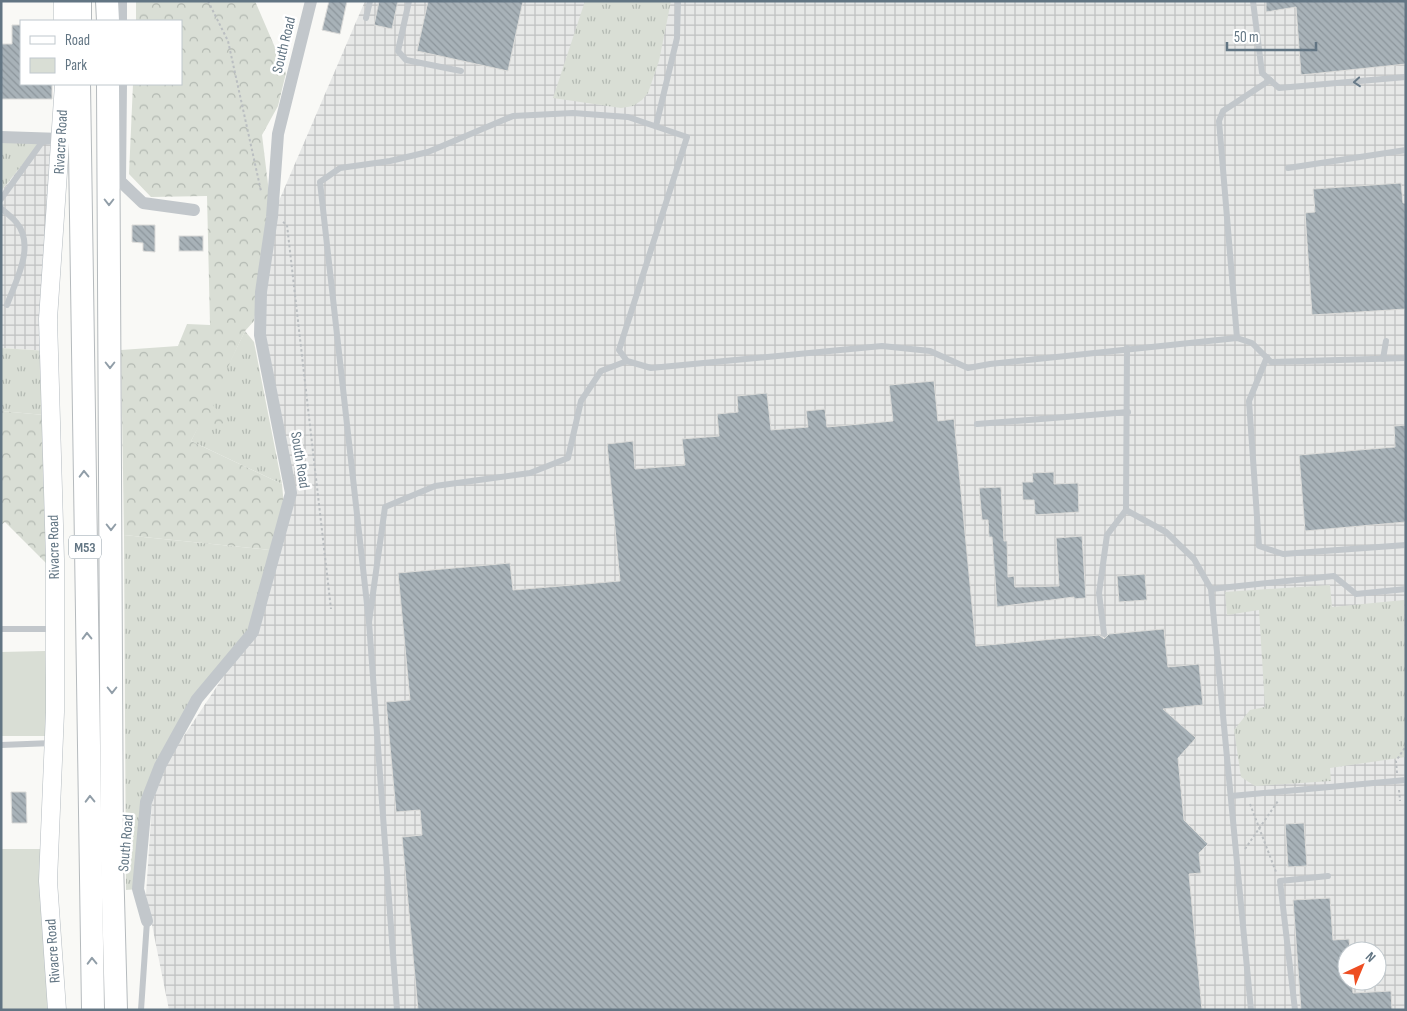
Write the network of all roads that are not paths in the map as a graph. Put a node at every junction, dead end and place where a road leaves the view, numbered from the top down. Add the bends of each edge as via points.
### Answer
1 (63, 1) edge
2 (80, 1) edge
3 (108, 1) edge
4 (121, 1) edge
5 (311, 1) edge
6 (370, 1) edge
7 (409, 1) edge
8 (678, 1) edge
9 (1253, 1) edge
10 (366, 18) dead end
11 (63, 20) edge
12 (80, 20) edge
13 (108, 20) edge
14 (121, 20) edge
15 (461, 71) dead end
16 (1406, 77) edge
17 (1270, 80) junction
18 (64, 85) edge
19 (79, 85) edge
20 (108, 85) edge
21 (121, 85) edge
22 (656, 126) junction
23 (1, 137) edge
24 (53, 139) junction
25 (1406, 150) edge
26 (1288, 168) dead end
27 (1, 199) edge
28 (1, 208) edge
29 (194, 210) dead end
30 (7, 305) dead end
31 (1237, 338) junction
32 (1386, 341) dead end
33 (1127, 348) junction
34 (1267, 358) junction
35 (1406, 358) edge
36 (1382, 359) junction
37 (627, 362) junction
38 (1128, 412) junction
39 (978, 424) dead end
40 (1126, 510) junction
41 (1406, 545) edge
42 (1211, 589) junction
43 (1406, 589) edge
44 (369, 622) junction
45 (1, 629) edge
46 (55, 629) junction
47 (1104, 634) dead end
48 (54, 743) junction
49 (1, 745) edge
50 (1406, 780) edge
51 (1230, 796) junction
52 (1328, 876) dead end
53 (147, 922) joint
54 (57, 1010) edge
55 (93, 1010) edge
56 (116, 1010) edge
57 (141, 1010) edge
58 (397, 1010) edge
59 (1251, 1010) edge
60 (1295, 1010) edge

1 - 11 main road
2 - 12 highway
3 - 13 highway
4 - 14 street
5 - 53 street, South Road via 278,134 272,216 261,292 260,335 291,493 253,632 197,699 160,766 146,802 138,890
6 - 10 lane
7 - 15 lane via 398,51 400,55 406,60
8 - 22 lane via 676,38
9 - 17 lane via 1262,72
16 -> 17 lane via 1279,88
17 - 31 lane via 1224,111 1219,121
18 - 24 main road, Rivacre Road
55 -> 19 highway, M53
20 -> 56 highway, M53 via 112,860
21 - 29 street via 120,181 142,203
22 - 37 lane via 687,136 619,350
22 - 44 lane via 628,117 573,113 513,116 428,152 340,168 320,182
23 - 24 street
24 - 27 lane
24 - 46 main road, Rivacre Road via 48,319
25 - 26 lane
28 - 30 lane via 17,222 25,239 24,256
31 - 33 lane
31 - 34 lane via 1252,343
32 - 36 lane
33 - 37 lane via 968,368 930,351 882,346 651,368
33 - 38 lane
34 - 36 lane via 1271,362
34 - 41 lane via 1249,401 1258,546 1282,554
35 - 36 lane
37 - 44 lane via 601,371 582,401 568,458 530,473 434,486 385,508
38 - 39 lane
38 - 40 lane
40 - 42 lane via 1166,532 1194,560
40 - 47 lane via 1106,535 1099,593
42 - 43 lane via 1334,576 1356,594
42 - 51 lane
44 - 58 lane
45 - 46 lane
46 - 48 main road, Rivacre Road
48 - 49 lane
48 - 54 main road, Rivacre Road via 48,881
50 - 51 lane
51 - 59 lane
52 - 60 lane via 1280,882
53 - 57 lane

